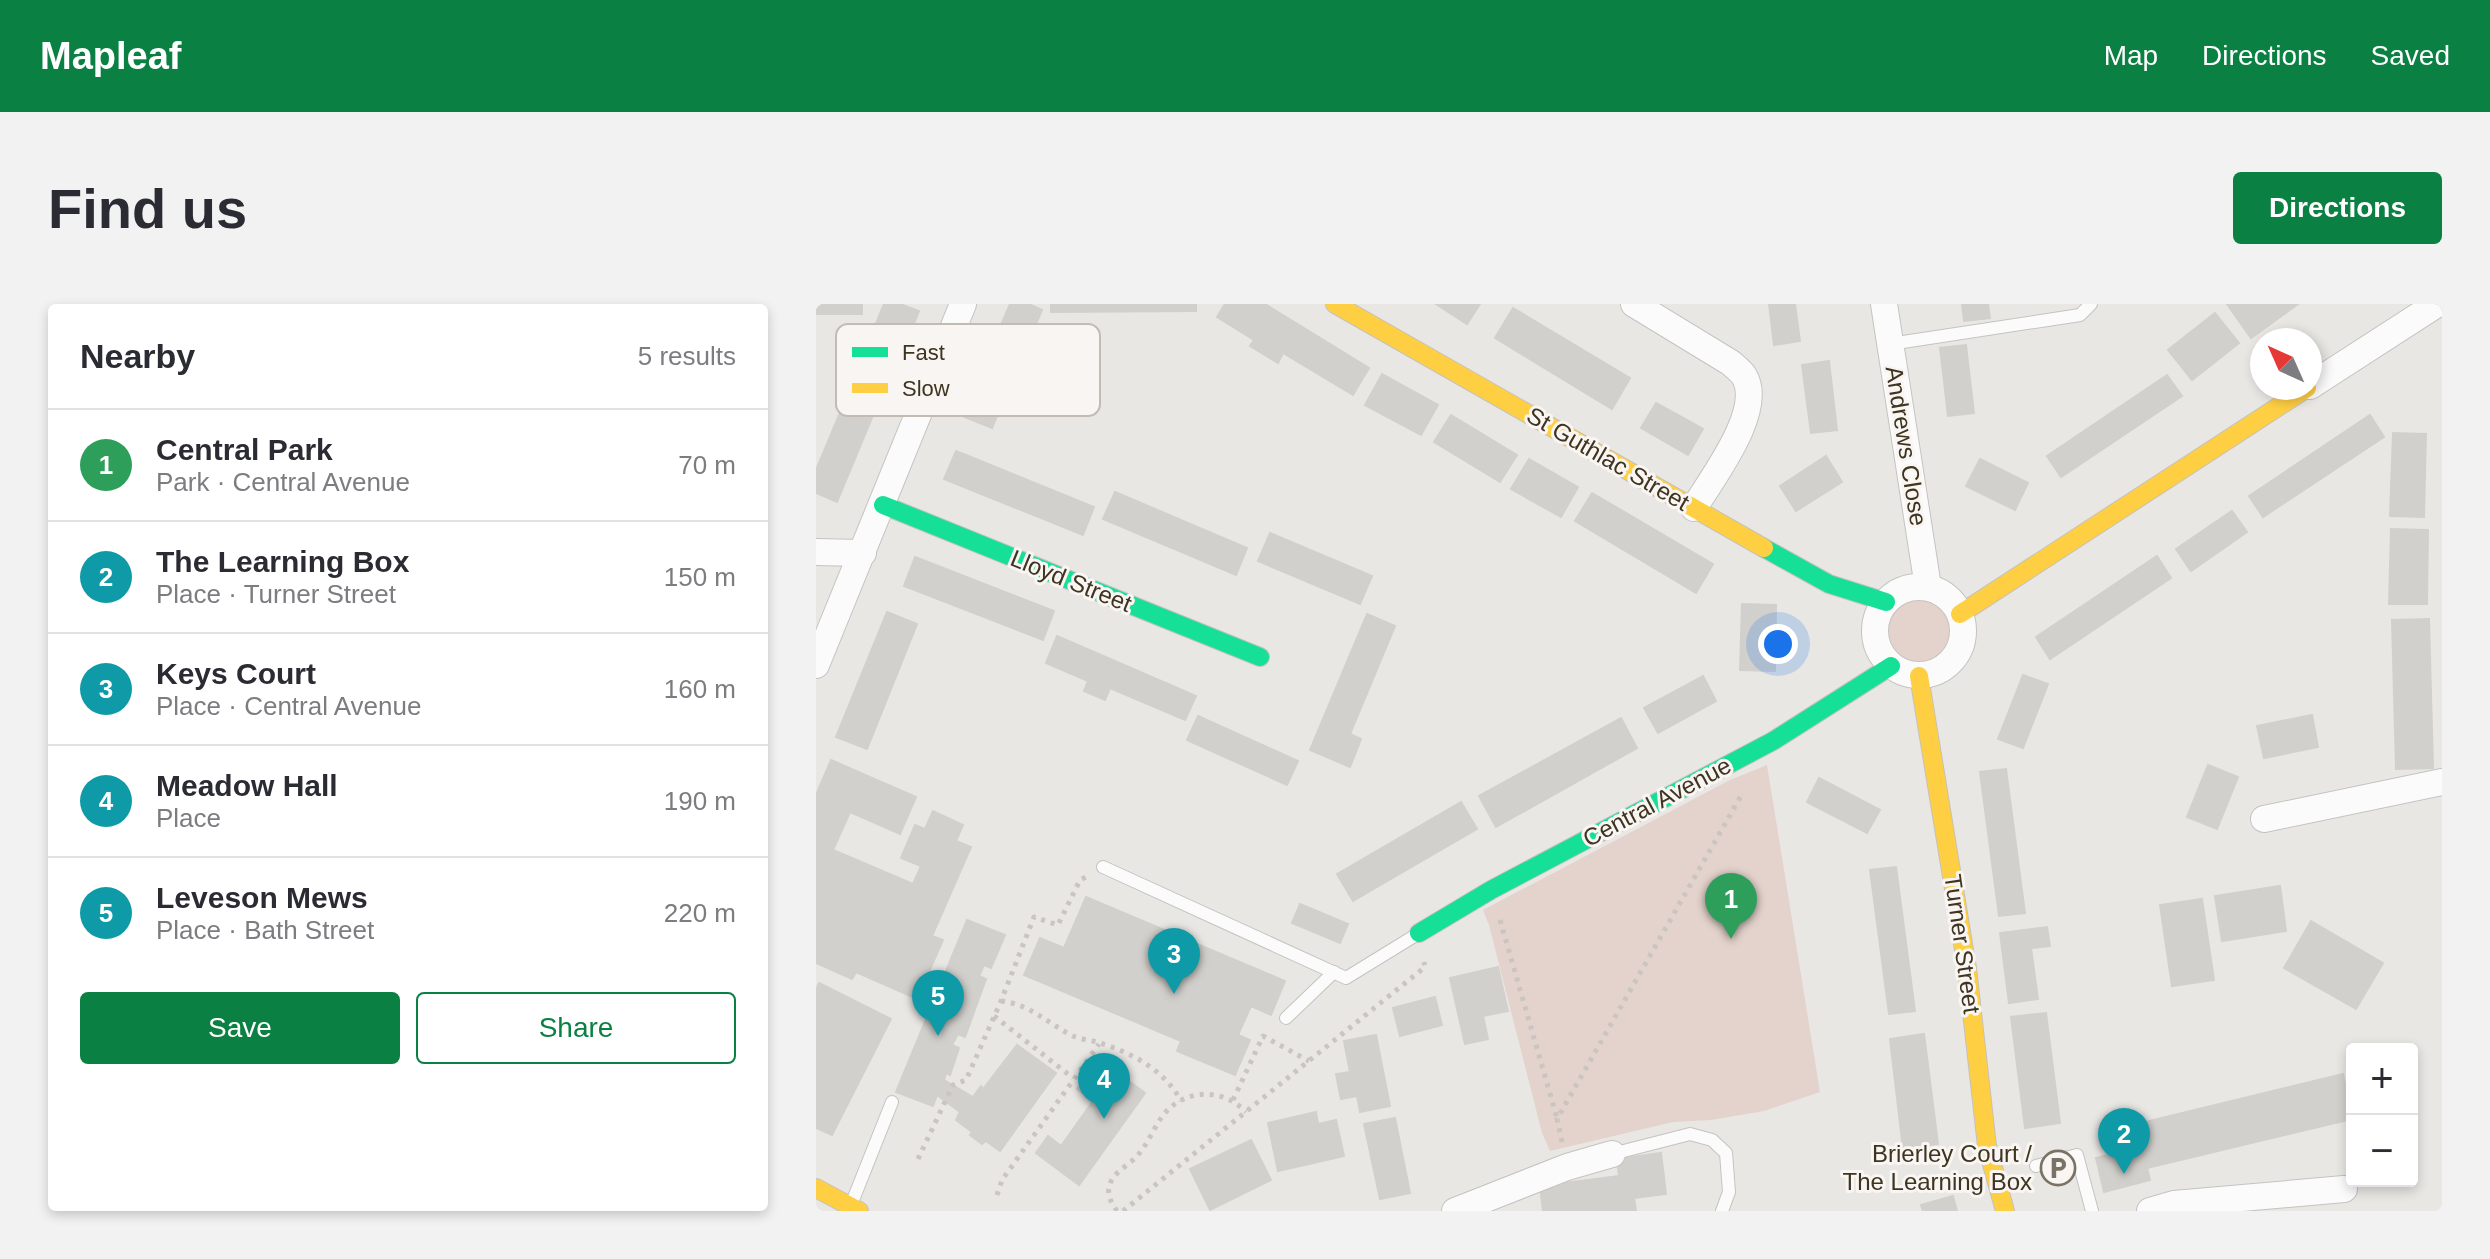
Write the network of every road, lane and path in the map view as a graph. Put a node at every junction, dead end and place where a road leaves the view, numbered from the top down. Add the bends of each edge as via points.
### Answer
1 (963, 304) edge
2 (1335, 304) edge
3 (1634, 304) edge
4 (1884, 304) edge
5 (2091, 304) edge
6 (2437, 304) edge
7 (955, 324) edge
8 (1890, 344) junction
9 (2322, 378) edge
10 (2288, 400) edge
11 (918, 416) edge
12 (883, 505) junction
13 (1694, 508) junction
14 (816, 552) edge
15 (863, 553) junction
16 (1928, 587) junction
17 (1886, 602) junction
18 (1960, 614) junction
19 (1260, 657) dead end
20 (816, 665) edge
21 (1891, 666) junction
22 (1919, 676) junction
23 (1750, 781) dead end
24 (2442, 782) edge
25 (2264, 819) dead end
26 (1103, 867) joint
27 (1491, 890) junction
28 (1419, 933) junction
29 (1334, 972) junction
30 (1001, 1001) junction
31 (994, 1016) junction
32 (1286, 1018) dead end
33 (1099, 1043) junction
34 (1309, 1061) junction
35 (1073, 1078) junction
36 (1233, 1100) junction
37 (1181, 1101) junction
38 (892, 1102) dead end
39 (1246, 1112) junction
40 (1557, 1119) junction
41 (1612, 1154) joint
42 (918, 1159) dead end
43 (2036, 1166) dead end
44 (1567, 1167) junction
45 (816, 1188) edge
46 (2344, 1189) dead end
47 (997, 1195) dead end
48 (854, 1209) edge
49 (1117, 1211) edge
50 (1123, 1211) edge
51 (1455, 1211) edge
52 (1722, 1211) edge
53 (2005, 1211) edge
54 (2092, 1211) edge
55 (2150, 1211) edge

1 - 7 street
2 - 13 main road, St Guthlac Street
3 - 13 street via 1731,363 1744,375 1750,391 1742,427
4 - 8 street, Andrews Close
5 - 8 lane via 2080,315
6 - 9 street
8 - 16 street, Andrews Close
10 - 18 main road
11 - 12 street
12 - 15 street
12 - 19 main road, Lloyd Street
13 - 17 main road, St Guthlac Street via 1829,584
14 - 15 street
15 - 20 street
16 - 17 street via 1905,589
16 - 18 street via 1953,602
17 - 21 street via 1878,614 1876,643
18 - 22 street via 1964,628 1957,656 1934,674
21 - 22 street
21 - 27 main road, Central Avenue via 1773,741
22 - 53 main road, Turner Street via 1967,968 1987,1146
23 - 40 path
24 - 25 street
26 - 29 lane
26 - 30 path via 1080,880 1058,925 1034,917
27 - 28 main road, Central Avenue
27 - 40 path
28 - 29 lane via 1346,978
28 - 34 path via 1425,967
29 - 32 lane
30 - 31 path
30 - 33 path via 1019,1003 1075,1037
31 - 35 path
31 - 42 path via 966,1080 953,1085
33 - 35 path
33 - 37 path via 1148,1064
34 - 36 path via 1263,1036
34 - 39 path
35 - 47 path
36 - 37 path via 1204,1094
36 - 39 path
37 - 49 path via 1116,1174 1108,1189
38 - 48 lane
39 - 50 path
40 - 44 path
41 - 44 street
41 - 52 lane via 1690,1134 1712,1140 1726,1153 1729,1192
43 - 54 lane via 2077,1155
44 - 51 street
45 - 48 main road
46 - 55 street via 2174,1204

